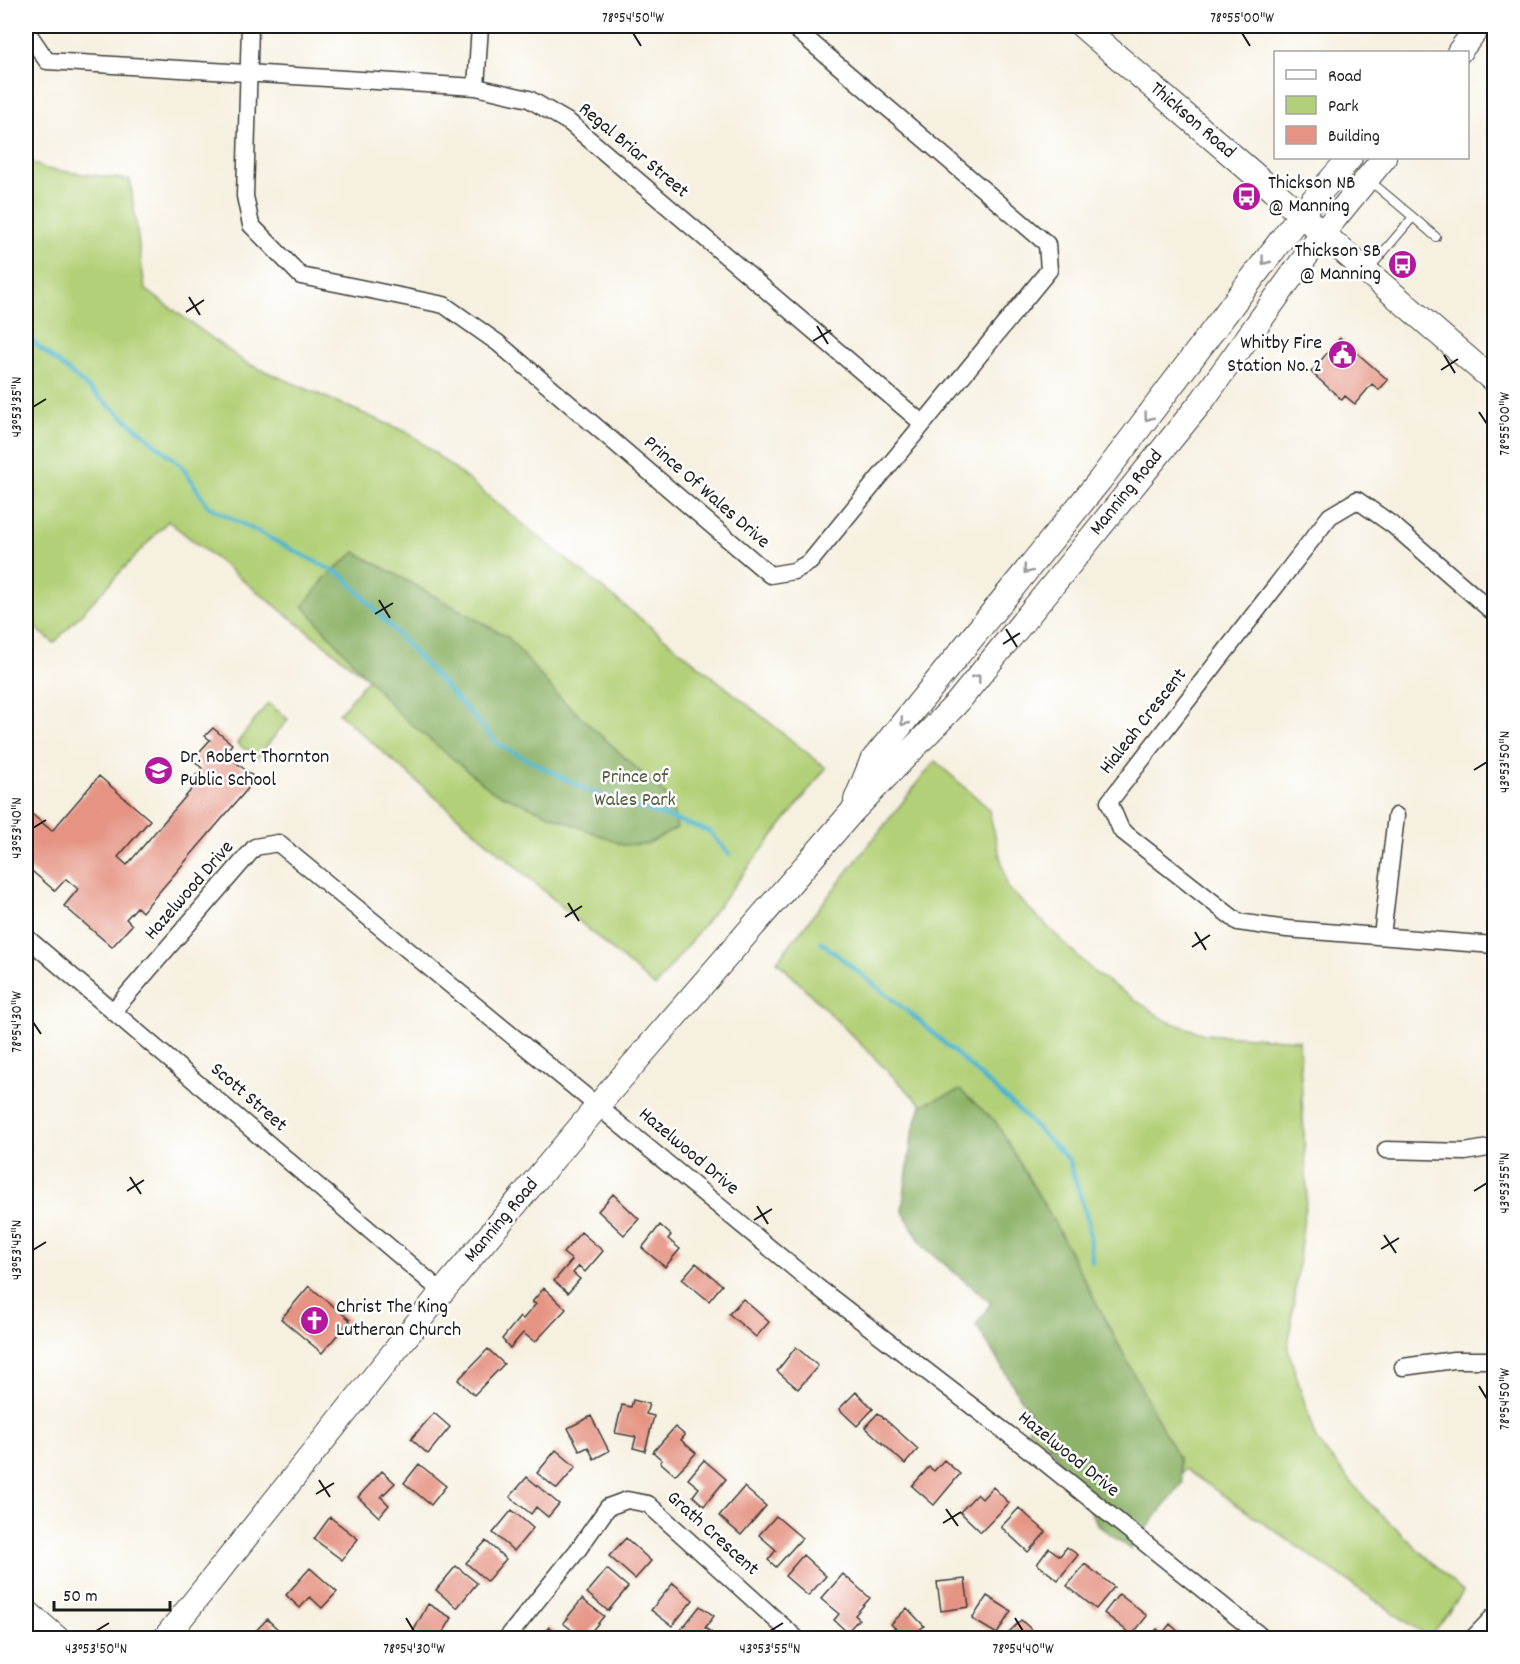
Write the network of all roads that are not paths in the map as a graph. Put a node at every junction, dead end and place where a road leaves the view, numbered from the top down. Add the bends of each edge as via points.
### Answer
1 (250, 26) edge
2 (480, 26) edge
3 (792, 26) edge
4 (1082, 26) edge
5 (1479, 26) edge
6 (26, 30) edge
7 (1460, 51) edge
8 (248, 74) junction
9 (476, 87) junction
10 (1349, 159) edge
11 (1383, 159) edge
12 (1367, 179) junction
13 (1300, 215) junction
14 (1413, 217) junction
15 (1322, 234) junction
16 (1436, 237) dead end
17 (1366, 272) junction
18 (1494, 381) edge
19 (922, 423) junction
20 (1494, 613) edge
21 (851, 813) junction
22 (1396, 816) dead end
23 (1382, 936) junction
24 (26, 937) edge
25 (1494, 945) edge
26 (113, 1011) junction
27 (598, 1105) junction
28 (1494, 1147) edge
29 (1386, 1150) dead end
30 (442, 1292) junction
31 (1494, 1360) edge
32 (1403, 1367) dead end
33 (26, 1611) edge
34 (1494, 1616) edge
35 (57, 1638) edge
36 (165, 1638) edge
37 (507, 1638) edge
38 (796, 1638) edge
39 (1263, 1638) edge
40 (1473, 1638) edge

1 - 8 street, Prince Of Wales Drive
2 - 9 street
3 - 19 street, Prince Of Wales Drive via 1047,244 1049,270
4 - 13 main road, Thickson Road
5 - 7 main road
6 - 8 street, Regal Briar Street via 47,61
8 - 9 street, Regal Briar Street
8 - 19 street, Prince Of Wales Drive via 245,196 251,225 301,276 444,305 498,343 770,575 794,571 810,562
9 - 19 street, Regal Briar Street via 529,99 570,123
10 - 13 main road, Manning Road
11 - 12 main road, Manning Road
12 - 14 lane
12 - 15 main road, Manning Road
13 - 15 main road, Thickson Road
13 -> 21 main road, Manning Road via 1100,480 872,761
14 - 16 lane
14 - 17 lane
15 - 17 main road, Thickson Road
21 -> 15 main road, Manning Road via 964,694 1202,401
17 - 18 main road, Thickson Road
20 - 23 street, Hialeah Crescent via 1394,526 1357,500 1330,516 1109,802 1121,830 1238,922
21 - 27 main road, Manning Road
22 - 23 street
23 - 25 street, Hialeah Crescent
24 - 26 street, Scott Street
26 - 27 street, Hazelwood Drive via 255,847 278,843
26 - 30 street, Scott Street
27 - 30 main road, Manning Road
27 - 39 street, Hazelwood Drive via 816,1286 1038,1457
28 - 29 street via 1465,1152
30 - 36 main road, Manning Road
31 - 32 street via 1454,1360
33 - 35 main road
34 - 40 street
37 - 38 street, Grath Crescent via 608,1507 627,1500 648,1504

